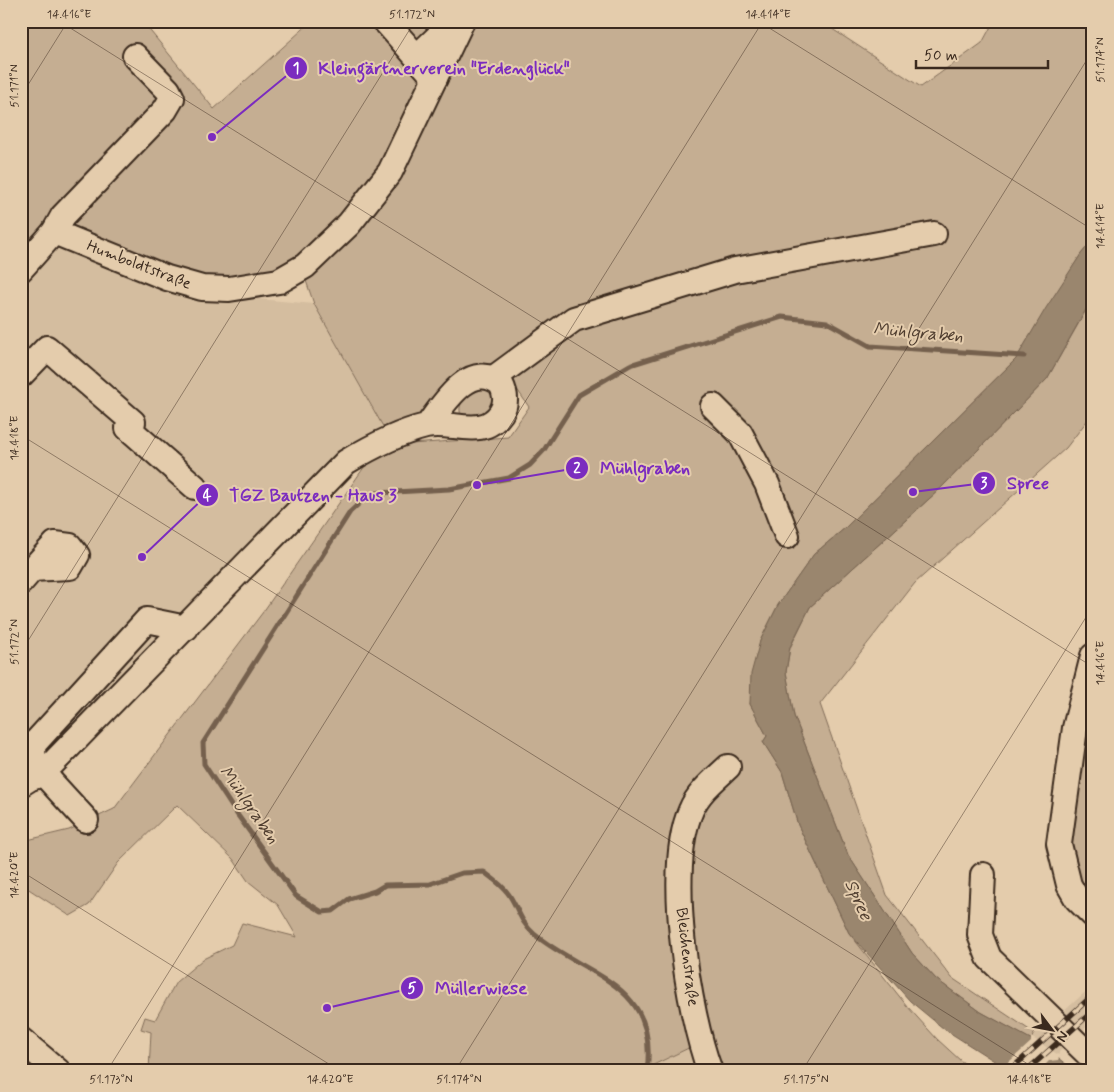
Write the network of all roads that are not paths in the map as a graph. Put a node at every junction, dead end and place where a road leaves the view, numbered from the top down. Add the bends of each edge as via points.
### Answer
1 (385, 21) edge
2 (443, 21) edge
3 (462, 21) edge
4 (136, 56) dead end
5 (420, 59) junction
6 (435, 78) junction
7 (54, 232) junction
8 (934, 234) dead end
9 (21, 269) edge
10 (21, 375) edge
11 (494, 378) junction
12 (712, 406) dead end
13 (428, 425) junction
14 (195, 487) dead end
15 (787, 536) dead end
16 (186, 628) junction
17 (1093, 656) edge
18 (728, 768) dead end
19 (32, 778) edge
20 (86, 820) dead end
21 (983, 875) dead end
22 (1093, 915) edge
23 (21, 1040) edge
24 (1093, 1059) edge
25 (58, 1071) edge
26 (710, 1071) edge

1 - 5 street
2 - 5 street via 448,27 425,49
3 - 6 street, Humboldtstraße
4 - 7 street via 172,98 165,110 63,216
5 - 6 street
6 - 7 street, Humboldtstraße via 390,172 366,205 305,266 279,281 229,289 202,288 167,278
7 - 9 street
8 - 11 street via 735,270 574,319
10 - 14 street via 47,348 133,422 128,428
11 - 13 street via 476,376 465,382
11 - 13 street via 501,384 506,400 498,417 487,425 475,428
12 - 15 street via 740,433 767,484
13 - 16 street via 374,445 346,462
16 - 19 street via 51,765
16 - 19 street via 147,620 33,745
17 - 22 street via 1075,728 1059,844 1069,885 1076,899
18 - 26 street, Bleichenstraße via 704,790 691,810 680,867 680,920 699,1043
19 - 20 street
21 - 24 street via 980,935 989,958
23 - 25 street

